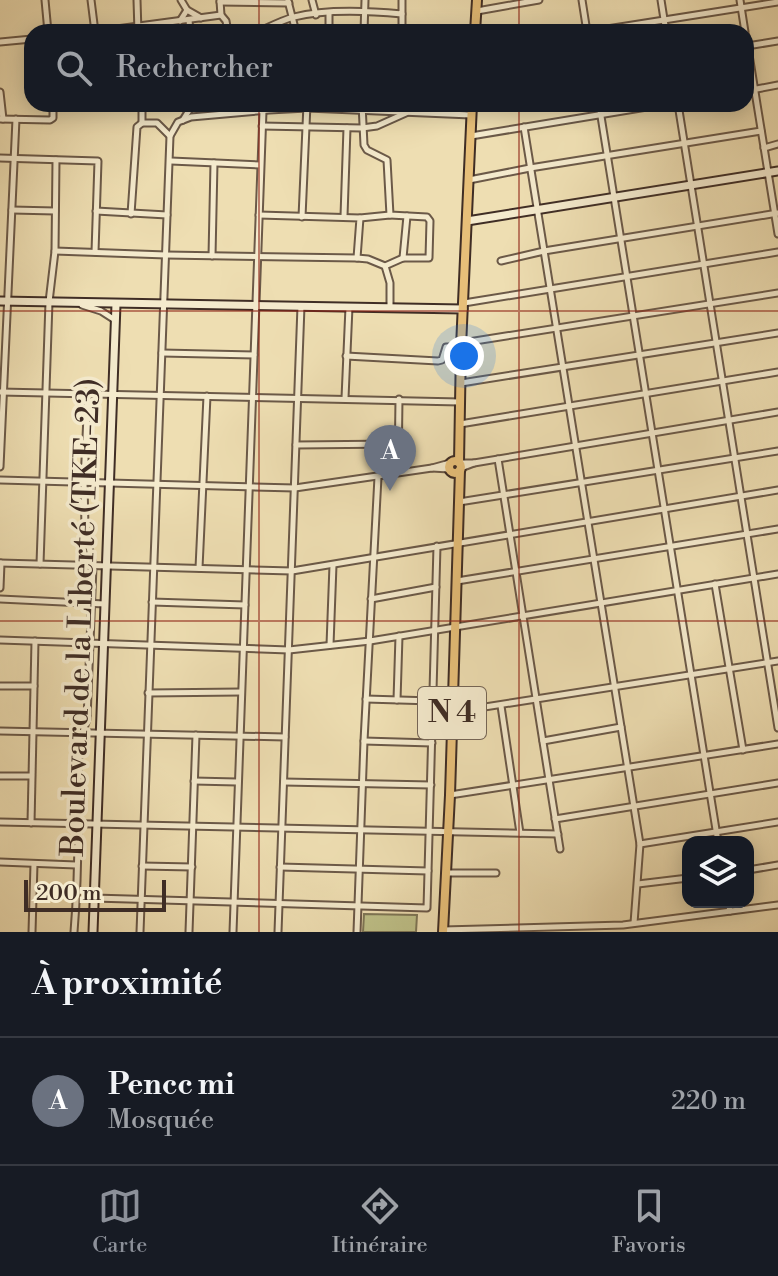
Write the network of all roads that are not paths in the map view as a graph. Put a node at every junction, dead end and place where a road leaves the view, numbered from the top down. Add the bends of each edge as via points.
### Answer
1 (45, 0) edge
2 (91, 0) edge
3 (137, 0) edge
4 (181, 0) edge
5 (312, 0) edge
6 (365, 0) edge
7 (402, 0) edge
8 (477, 0) edge
9 (539, 0) edge
10 (582, 0) edge
11 (661, 0) edge
12 (220, 1) edge
13 (289, 2) edge
14 (778, 2) edge
15 (741, 4) edge
16 (187, 10) junction
17 (364, 10) junction
18 (476, 11) junction
19 (329, 14) junction
20 (402, 14) junction
21 (221, 15) junction
22 (316, 15) junction
23 (293, 17) junction
24 (201, 18) junction
25 (189, 20) junction
26 (664, 20) junction
27 (180, 21) junction
28 (47, 24) edge
29 (93, 24) edge
30 (138, 24) edge
31 (164, 24) edge
32 (189, 24) edge
33 (227, 24) edge
34 (277, 24) edge
35 (294, 24) edge
36 (329, 24) edge
37 (364, 24) edge
38 (402, 24) edge
39 (475, 24) edge
40 (586, 24) edge
41 (638, 24) edge
42 (665, 24) edge
43 (744, 24) edge
44 (24, 40) edge
45 (778, 41) edge
46 (0, 42) edge
47 (754, 45) edge
48 (754, 84) edge
49 (778, 85) edge
50 (755, 89) junction
51 (0, 92) edge
52 (53, 112) edge
53 (142, 112) edge
54 (188, 112) edge
55 (233, 112) edge
56 (266, 112) edge
57 (307, 112) edge
58 (362, 112) edge
59 (409, 112) joint
60 (471, 112) edge
61 (600, 112) edge
62 (618, 112) edge
63 (679, 112) edge
64 (471, 115) junction
65 (601, 115) junction
66 (2, 119) edge
67 (16, 119) junction
68 (182, 121) junction
69 (142, 123) junction
70 (262, 126) junction
71 (307, 127) junction
72 (524, 127) junction
73 (347, 128) junction
74 (362, 128) junction
75 (761, 131) junction
76 (170, 136) junction
77 (471, 136) junction
78 (684, 143) junction
79 (778, 144) edge
80 (764, 148) junction
81 (607, 155) junction
82 (0, 158) edge
83 (14, 159) junction
84 (56, 160) junction
85 (171, 161) junction
86 (214, 163) junction
87 (260, 165) junction
88 (530, 168) junction
89 (778, 171) edge
90 (768, 173) junction
91 (468, 181) junction
92 (691, 185) junction
93 (614, 198) junction
94 (12, 210) junction
95 (537, 210) junction
96 (55, 211) junction
97 (96, 211) junction
98 (131, 214) junction
99 (776, 214) edge
100 (167, 215) junction
101 (259, 215) junction
102 (390, 215) junction
103 (344, 216) junction
104 (407, 216) junction
105 (302, 217) junction
106 (360, 218) junction
107 (467, 221) junction
108 (697, 226) junction
109 (778, 234) edge
110 (621, 239) junction
111 (0, 250) edge
112 (10, 250) junction
113 (55, 251) junction
114 (544, 251) junction
115 (95, 252) junction
116 (778, 252) edge
117 (166, 255) junction
118 (212, 256) junction
119 (258, 257) junction
120 (357, 258) junction
121 (403, 258) junction
122 (501, 261) dead end
123 (704, 264) junction
124 (385, 266) junction
125 (627, 277) junction
126 (550, 289) junction
127 (778, 293) edge
128 (0, 301) edge
129 (10, 302) junction
130 (49, 302) junction
131 (73, 303) junction
132 (116, 304) junction
133 (164, 304) junction
134 (257, 304) junction
135 (710, 304) junction
136 (301, 305) junction
137 (463, 306) junction
138 (349, 307) junction
139 (390, 308) junction
140 (633, 316) junction
141 (115, 320) junction
142 (556, 328) junction
143 (778, 333) edge
144 (716, 343) junction
145 (461, 345) junction
146 (162, 353) junction
147 (254, 355) junction
148 (639, 355) junction
149 (346, 356) junction
150 (562, 367) junction
151 (778, 372) edge
152 (722, 381) junction
153 (460, 383) junction
154 (2, 392) edge
155 (46, 392) junction
156 (88, 393) junction
157 (113, 394) junction
158 (646, 394) junction
159 (160, 396) junction
160 (207, 396) junction
161 (252, 397) junction
162 (298, 397) junction
163 (345, 398) junction
164 (399, 399) junction
165 (460, 402) junction
166 (569, 406) junction
167 (778, 412) edge
168 (729, 420) junction
169 (459, 424) junction
170 (652, 433) junction
171 (397, 444) junction
172 (296, 445) junction
173 (575, 446) junction
174 (778, 451) edge
175 (735, 458) junction
176 (498, 459) junction
177 (456, 466) junction
178 (0, 467) edge
179 (658, 470) junction
180 (398, 472) junction
181 (378, 477) junction
182 (0, 480) edge
183 (43, 481) junction
184 (84, 482) junction
185 (110, 482) junction
186 (581, 482) junction
187 (156, 483) junction
188 (203, 485) junction
189 (250, 486) junction
190 (295, 488) junction
191 (778, 490) edge
192 (503, 495) junction
193 (741, 496) junction
194 (458, 498) junction
195 (664, 508) junction
196 (587, 520) junction
197 (778, 529) edge
198 (510, 533) junction
199 (747, 534) junction
200 (457, 543) junction
201 (437, 546) junction
202 (670, 546) junction
203 (373, 558) junction
204 (593, 559) junction
205 (0, 563) edge
206 (40, 564) junction
207 (107, 565) junction
208 (333, 565) junction
209 (93, 566) junction
210 (153, 567) junction
211 (199, 568) junction
212 (247, 570) junction
213 (292, 571) junction
214 (516, 571) junction
215 (778, 574) edge
216 (754, 578) junction
217 (456, 581) junction
218 (715, 584) junction
219 (436, 587) junction
220 (0, 588) edge
221 (678, 590) junction
222 (0, 599) edge
223 (371, 599) junction
224 (152, 602) junction
225 (600, 602) junction
226 (92, 603) junction
227 (106, 605) junction
228 (245, 605) junction
229 (523, 615) junction
230 (454, 627) junction
231 (435, 630) junction
232 (399, 636) junction
233 (0, 640) edge
234 (35, 641) junction
235 (370, 641) junction
236 (90, 643) junction
237 (104, 644) junction
238 (330, 645) junction
239 (150, 646) junction
240 (243, 648) junction
241 (289, 650) junction
242 (778, 661) edge
243 (768, 663) junction
244 (729, 669) junction
245 (691, 675) junction
246 (0, 686) edge
247 (34, 686) junction
248 (614, 687) junction
249 (241, 692) junction
250 (148, 693) junction
251 (366, 699) junction
252 (536, 699) junction
253 (397, 700) junction
254 (433, 701) junction
255 (501, 706) junction
256 (452, 712) junction
257 (621, 727) junction
258 (778, 728) edge
259 (0, 731) edge
260 (34, 732) junction
261 (82, 733) junction
262 (101, 733) junction
263 (146, 734) junction
264 (196, 735) junction
265 (239, 736) junction
266 (285, 737) junction
267 (364, 741) junction
268 (543, 741) junction
269 (432, 743) junction
270 (778, 744) edge
271 (743, 750) junction
272 (705, 756) junction
273 (628, 768) junction
274 (0, 776) edge
275 (31, 776) junction
276 (194, 781) junction
277 (550, 781) junction
278 (237, 782) junction
279 (284, 782) junction
280 (778, 783) edge
281 (362, 784) junction
282 (431, 785) junction
283 (514, 786) junction
284 (710, 794) junction
285 (450, 795) junction
286 (634, 807) junction
287 (555, 819) junction
288 (0, 822) edge
289 (778, 822) edge
290 (31, 823) junction
291 (78, 824) junction
292 (97, 825) junction
293 (143, 825) junction
294 (193, 827) junction
295 (235, 827) junction
296 (282, 828) junction
297 (361, 830) junction
298 (429, 831) junction
299 (448, 832) junction
300 (717, 832) junction
301 (520, 833) junction
302 (558, 834) junction
303 (717, 836) edge
304 (640, 844) junction
305 (560, 849) dead end
306 (0, 862) edge
307 (34, 864) junction
308 (76, 865) junction
309 (778, 865) edge
310 (142, 866) junction
311 (192, 867) junction
312 (280, 867) junction
313 (359, 869) junction
314 (754, 869) edge
315 (428, 871) junction
316 (447, 873) junction
317 (496, 873) dead end
318 (682, 879) edge
319 (638, 884) junction
320 (94, 898) junction
321 (141, 899) junction
322 (190, 901) junction
323 (233, 902) junction
324 (279, 904) junction
325 (778, 905) edge
326 (358, 906) junction
327 (729, 908) edge
328 (730, 911) junction
329 (634, 923) junction
330 (443, 931) edge
331 (32, 932) edge
332 (74, 932) edge
333 (93, 932) edge
334 (140, 932) edge
335 (189, 932) edge
336 (233, 932) edge
337 (278, 932) edge
338 (357, 932) edge

1 - 28 street
2 - 29 street
3 - 30 street
4 - 16 street
5 - 22 street
6 - 17 street
7 - 20 street
8 - 18 main road
9 - 18 street
10 - 40 street
11 - 26 street
12 - 13 street
12 - 21 street
13 - 23 street
14 - 15 street
15 - 26 street
15 - 43 street
16 - 24 street
16 - 27 street
17 - 19 street
17 - 20 street
17 - 37 street
18 - 39 main road
19 - 22 street
19 - 36 street
20 - 38 street
21 - 24 street
21 - 33 street
22 - 23 street
23 - 34 street
23 - 35 street
24 - 25 street
25 - 27 street
25 - 32 street
26 - 41 street
26 - 42 street
27 - 31 street
44 - 46 street
45 - 47 street
48 - 50 street
49 - 50 street
50 - 75 street
51 - 66 street
52 - 67 street via 50,120
53 - 69 street
54 - 68 street
55 - 68 street
56 - 70 street
57 - 71 street
58 - 74 street
59 - 64 street
59 - 74 street
60 - 64 main road, N 4
61 - 65 street
62 - 65 street
63 - 78 street
64 - 77 main road, N 4
65 - 72 street
65 - 81 street
66 - 67 street
67 - 83 street
68 - 76 street
69 - 76 street via 157,123
69 - 98 street via 135,139
70 - 71 street
70 - 87 street
71 - 73 street
71 - 105 street
72 - 77 street
72 - 88 street
73 - 74 street
73 - 103 street
74 - 102 street via 367,150 387,160
75 - 78 street
75 - 80 street
76 - 85 street
77 - 91 main road, N 4
78 - 81 street
78 - 92 street
79 - 80 street
80 - 90 street
81 - 88 street
81 - 93 street
82 - 83 street
83 - 84 street
83 - 94 street
84 - 96 street
84 - 97 street via 98,161
85 - 86 street
85 - 100 street
86 - 87 street
86 - 118 street
87 - 101 street
88 - 91 street
88 - 95 street
89 - 90 street
90 - 92 street
90 - 99 street
91 - 107 main road, N 4
92 - 93 street
92 - 108 street
93 - 95 street
93 - 110 street
94 - 96 street
94 - 112 street
95 - 107 street
95 - 114 street
96 - 113 street
97 - 98 street
97 - 115 street
98 - 100 street
99 - 108 street
99 - 109 street
100 - 117 street
101 - 105 street
101 - 119 street
102 - 104 street
102 - 106 street
103 - 105 street
103 - 106 street
104 - 121 street
104 - 121 street via 430,218 430,256
106 - 120 street
107 - 137 main road, N 4
108 - 110 street
108 - 123 street
110 - 114 street
110 - 125 street
111 - 112 street
112 - 129 street
113 - 115 street
113 - 130 street
114 - 122 street
114 - 126 street
115 - 117 street
116 - 123 street
117 - 118 street
117 - 133 street
118 - 119 street
119 - 120 street
119 - 134 street
120 - 124 street
121 - 124 street
123 - 125 street
123 - 135 street
124 - 139 street
125 - 126 street
125 - 140 street
126 - 137 street
126 - 142 street
127 - 135 street
128 - 129 street
129 - 130 street
129 - 154 street
130 - 131 street
130 - 155 street
131 - 132 street
131 - 141 street
132 - 133 street
132 - 141 street, Boulevard de la Liberté (TKE-23)
133 - 134 street
133 - 146 street
134 - 136 street
134 - 147 street
135 - 140 street
135 - 144 street
136 - 138 street
136 - 162 street
137 - 139 street
137 - 145 main road, N 4
138 - 139 street
138 - 149 street
140 - 142 street
140 - 148 street
141 - 157 street, Boulevard de la Liberté (TKE-23)
142 - 145 street
142 - 150 street
143 - 144 street
144 - 148 street
144 - 152 street
145 - 149 street via 446,347 438,361
145 - 153 main road, N 4
146 - 147 street
146 - 159 street
147 - 161 street
148 - 150 street
148 - 158 street
149 - 163 street
150 - 153 street
150 - 166 street
151 - 152 street
152 - 158 street
152 - 168 street
153 - 165 main road, N 4
154 - 155 street
154 - 178 street
155 - 156 street
155 - 183 street
156 - 157 street
156 - 184 street
157 - 159 street
157 - 185 street, Boulevard de la Liberté (TKE-23)
158 - 166 street
158 - 170 street
159 - 160 street
159 - 187 street
160 - 161 street
160 - 188 street
161 - 162 street
161 - 189 street
162 - 163 street
162 - 172 street
163 - 164 street
164 - 165 street
164 - 171 street
165 - 169 main road, N 4
166 - 169 street
166 - 173 street
167 - 168 street
168 - 170 street
168 - 175 street
169 - 177 main road, N 4
170 - 173 street
170 - 179 street
171 - 172 street
171 - 180 street
172 - 190 street
173 - 176 street
173 - 186 street
174 - 175 street
175 - 179 street
175 - 193 street
176 - 177 street
176 - 192 street
177 - 180 street
177 - 194 main road, N 4
179 - 186 street
179 - 195 street
180 - 181 street
181 - 190 street
181 - 203 street
182 - 183 street
183 - 184 street
183 - 206 street
184 - 185 street
184 - 209 street
185 - 187 street
185 - 207 street, Boulevard de la Liberté (TKE-23)
186 - 192 street
186 - 196 street
187 - 188 street
187 - 210 street
188 - 189 street
188 - 211 street
189 - 190 street
189 - 212 street
190 - 213 street
191 - 193 street
192 - 194 street
192 - 198 street
193 - 195 street
193 - 199 street
194 - 200 main road, N 4
195 - 196 street
195 - 202 street
196 - 198 street
196 - 204 street
197 - 199 street
198 - 200 street
198 - 214 street
199 - 202 street
199 - 216 street
200 - 201 street
200 - 217 main road, N 4
201 - 203 street
201 - 219 street
202 - 204 street
202 - 221 street
203 - 208 street
203 - 223 street
204 - 214 street
204 - 225 street
205 - 206 street
205 - 220 street
206 - 209 street
207 - 209 street
207 - 210 street
207 - 227 street, Boulevard de la Liberté (TKE-23)
208 - 213 street
208 - 238 street
209 - 226 street
210 - 211 street
210 - 224 street
211 - 212 street
212 - 213 street
212 - 228 street
213 - 241 street
214 - 217 street
214 - 229 street
215 - 216 street
216 - 218 street
216 - 243 street
217 - 230 main road, N 4
218 - 221 street
218 - 244 street
219 - 223 street
219 - 231 street
221 - 225 street
221 - 245 street
222 - 226 street
223 - 235 street
224 - 228 street
224 - 239 street
225 - 229 street
225 - 248 street
226 - 227 street
226 - 236 street
227 - 237 street, Boulevard de la Liberté (TKE-23)
228 - 240 street
229 - 230 street
229 - 252 street
230 - 231 street
230 - 256 main road, N 4
231 - 232 street
231 - 254 street
232 - 235 street
232 - 253 street
233 - 234 street
234 - 236 street
234 - 247 street
235 - 238 street
235 - 251 street
236 - 237 street
236 - 261 street
237 - 239 street
237 - 262 street, Boulevard de la Liberté (TKE-23)
238 - 241 street
239 - 240 street
239 - 250 street
240 - 241 street
240 - 249 street
241 - 266 street
242 - 243 street
243 - 244 street
243 - 258 street
244 - 245 street
244 - 271 street
245 - 248 street
245 - 272 street
246 - 247 street
247 - 260 street
248 - 252 street
248 - 257 street
249 - 250 street
249 - 265 street
250 - 263 street
251 - 253 street
251 - 267 street
252 - 255 street
252 - 268 street
253 - 254 street
254 - 269 street
255 - 256 street
255 - 283 street
256 - 285 main road, N 4
257 - 268 street
257 - 273 street
259 - 260 street
260 - 261 street
260 - 275 street
261 - 262 street
261 - 291 street
262 - 263 street
262 - 292 street, Boulevard de la Liberté (TKE-23)
263 - 264 street
263 - 293 street
264 - 265 street
264 - 276 street
265 - 266 street
265 - 278 street
266 - 279 street
267 - 269 street
267 - 281 street
268 - 277 street
269 - 282 street
270 - 271 street
271 - 272 street
272 - 273 street
272 - 284 street
273 - 277 street
273 - 286 street
274 - 275 street
275 - 290 street
276 - 278 street
276 - 294 street
277 - 283 street
277 - 287 street
278 - 295 street
279 - 281 street
279 - 296 street
280 - 284 street
281 - 282 street
281 - 297 street
282 - 298 street
283 - 285 street
283 - 301 street
284 - 286 street
284 - 300 street
285 - 299 main road, N 4
286 - 287 street
286 - 304 street
287 - 302 street
288 - 290 street
289 - 300 street
290 - 291 street
291 - 292 street
291 - 308 street
292 - 293 street
292 - 320 street, Boulevard de la Liberté (TKE-23)
293 - 294 street
293 - 310 street
294 - 295 street
294 - 311 street
295 - 296 street
295 - 323 street
296 - 297 street
296 - 312 street
297 - 298 street
297 - 313 street
298 - 299 street
298 - 315 street
299 - 301 street
299 - 316 main road, N 4
300 - 303 street
300 - 304 street
301 - 302 street
302 - 305 street
304 - 319 street
306 - 307 street
307 - 308 street
307 - 331 street
308 - 332 street
309 - 314 street
310 - 311 street
310 - 321 street
311 - 322 street
312 - 313 street
312 - 324 street
313 - 315 street
313 - 326 street
315 - 326 street via 427,908
316 - 317 street
316 - 330 main road, N 4
318 - 319 street
319 - 329 street
320 - 321 street
320 - 333 street, Boulevard de la Liberté (TKE-23)
321 - 322 street
321 - 334 street
322 - 323 street
322 - 335 street
323 - 324 street
323 - 336 street
324 - 326 street
324 - 337 street
325 - 328 street
326 - 338 street
327 - 328 street
328 - 329 street
329 - 330 street

